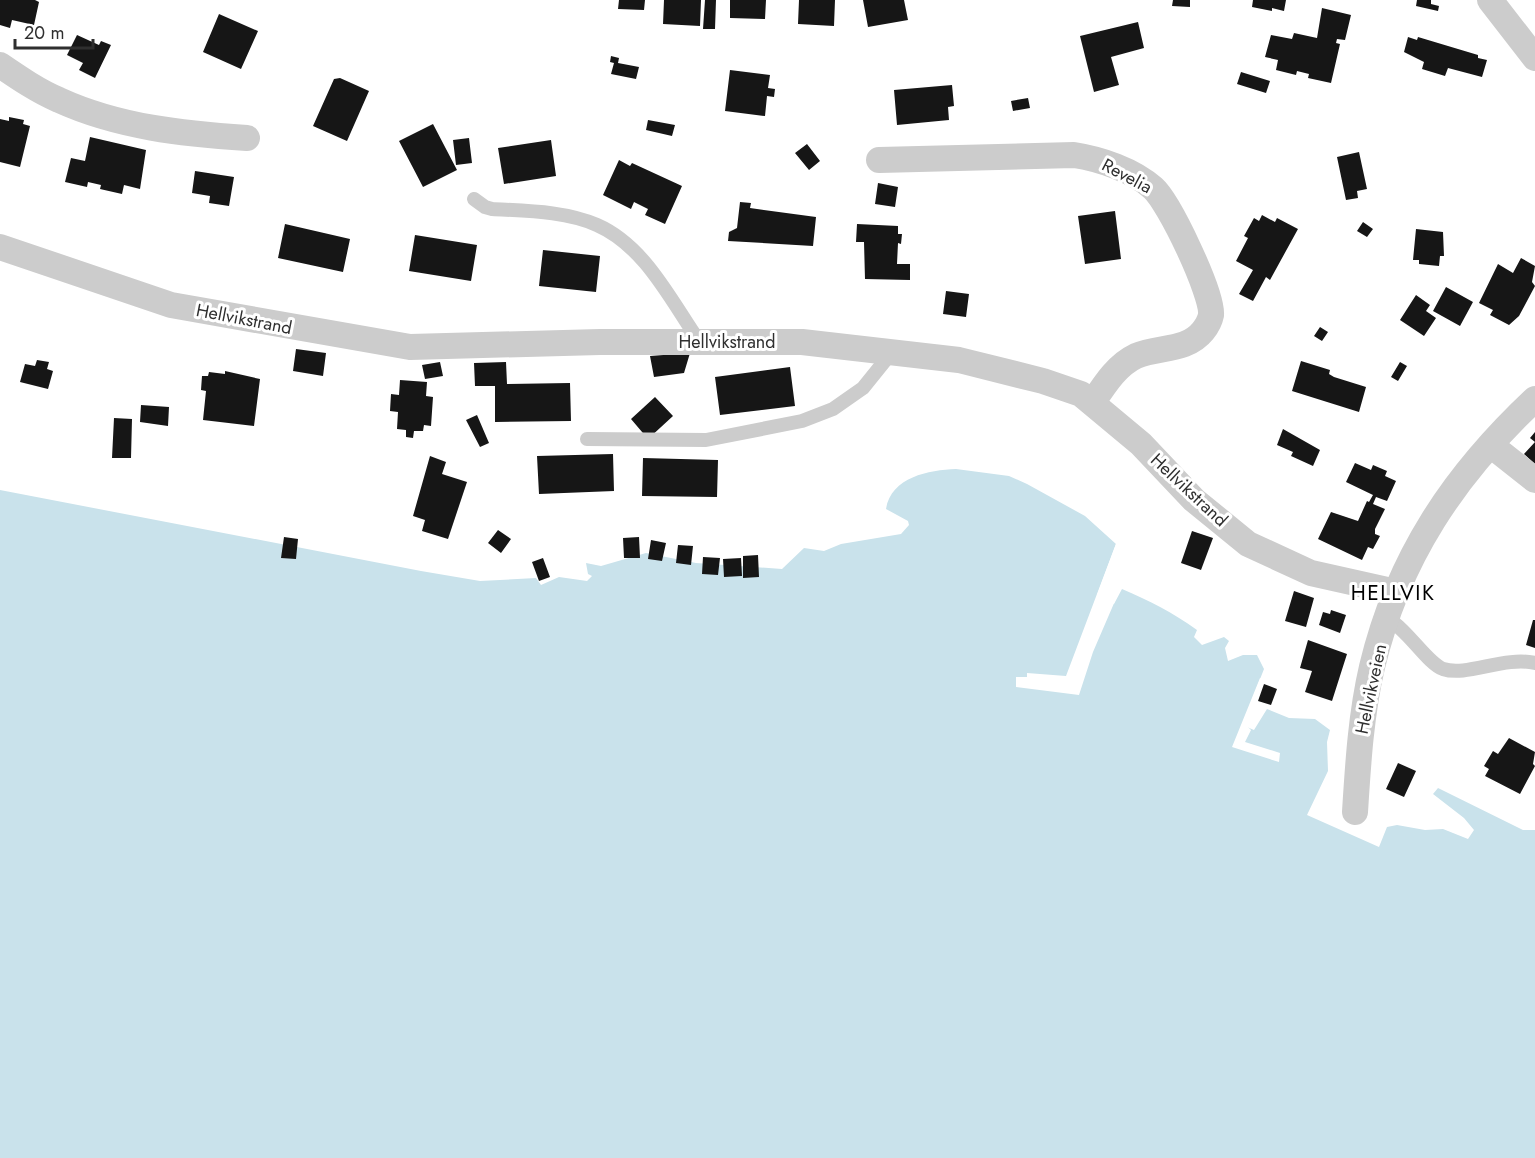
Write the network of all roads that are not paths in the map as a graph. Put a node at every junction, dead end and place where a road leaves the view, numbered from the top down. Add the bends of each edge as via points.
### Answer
1 (1490, 0) edge
2 (1535, 58) edge
3 (0, 65) edge
4 (247, 138) dead end
5 (879, 160) dead end
6 (474, 199) dead end
7 (0, 247) edge
8 (699, 341) junction
9 (892, 352) junction
10 (1535, 399) edge
11 (1093, 402) junction
12 (587, 439) dead end
13 (1492, 446) junction
14 (1535, 480) edge
15 (1396, 592) junction
16 (1388, 619) junction
17 (1535, 663) edge
18 (1354, 812) dead end

1 - 2 street
3 - 4 street via 62,102 120,121 178,132
5 - 11 street, Revelia via 1074,155 1105,162 1152,186 1160,195 1176,220 1204,287 1210,303 1209,322 1191,342 1126,362
6 - 8 lane via 492,209 532,211 596,224 619,238 648,268
7 - 8 street, Hellvikstrand via 171,304 410,347
8 - 9 street, Hellvikstrand via 802,342
9 - 11 street, Hellvikstrand via 959,360 1043,381
9 - 12 lane via 863,387 833,409 802,421 706,440
10 - 13 street, Hellvikveien
11 - 15 street, Hellvikstrand via 1194,500 1248,544 1311,573
13 - 14 street
13 - 15 street, Hellvikveien via 1438,510
15 - 16 street, Hellvikveien
16 - 17 lane via 1445,670 1519,659
16 - 18 street, Hellvikveien via 1372,668

